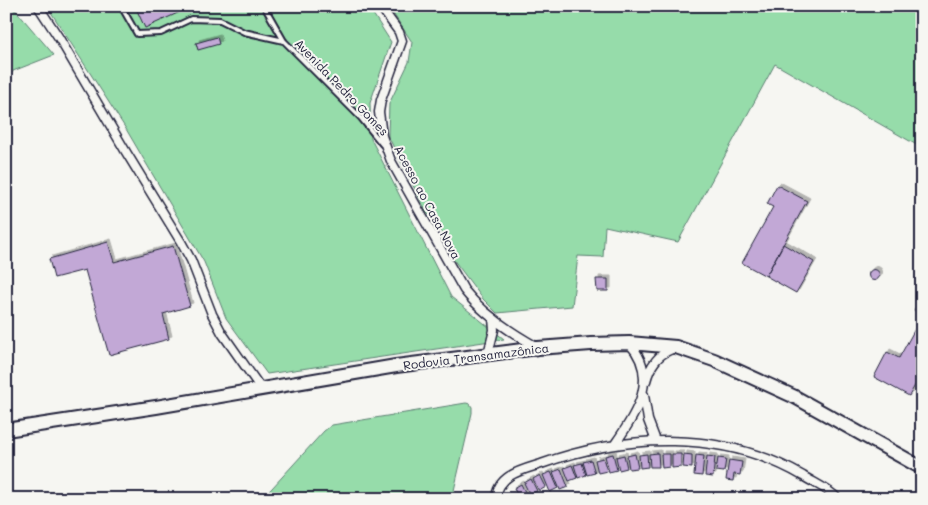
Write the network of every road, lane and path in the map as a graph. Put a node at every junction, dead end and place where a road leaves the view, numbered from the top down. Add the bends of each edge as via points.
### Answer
1 (38, 6) edge
2 (121, 6) edge
3 (264, 6) edge
4 (380, 6) edge
5 (284, 41) junction
6 (386, 148) junction
7 (493, 318) junction
8 (628, 343) junction
9 (538, 348) junction
10 (676, 348) junction
11 (488, 354) junction
12 (644, 389) junction
13 (262, 390) junction
14 (6, 430) edge
15 (656, 441) junction
16 (615, 444) junction
17 (922, 468) edge
18 (496, 499) edge
19 (838, 499) edge

1 - 13 street via 181,242 222,333
2 - 5 lane, Avenida Pedro Gomes via 137,34 161,33 191,19 220,20 244,32
3 - 5 lane, Avenida Pedro Gomes
4 - 6 street, Acesso ao Casa Nova via 402,41 379,112
5 - 6 lane, Avenida Pedro Gomes via 361,118
6 - 7 street, Acesso ao Casa Nova via 456,279 470,298
7 - 9 street, Acesso ao Casa Nova
7 - 11 street via 494,330
8 - 9 highway, Rodovia Transamazônica
8 - 10 highway, Rodovia Transamazônica
8 - 12 street via 640,360
9 - 11 highway, Rodovia Transamazônica
10 - 12 street via 658,358 650,368
10 - 17 highway, Rodovia Transamazônica via 714,360 782,390
11 - 13 highway, Rodovia Transamazônica via 396,366
12 - 15 street via 646,413
12 - 16 street via 638,408
13 - 14 highway, Rodovia Transamazônica
15 - 16 street
15 - 19 street via 715,444 756,454 792,470
16 - 18 street via 571,453 512,475 500,484

